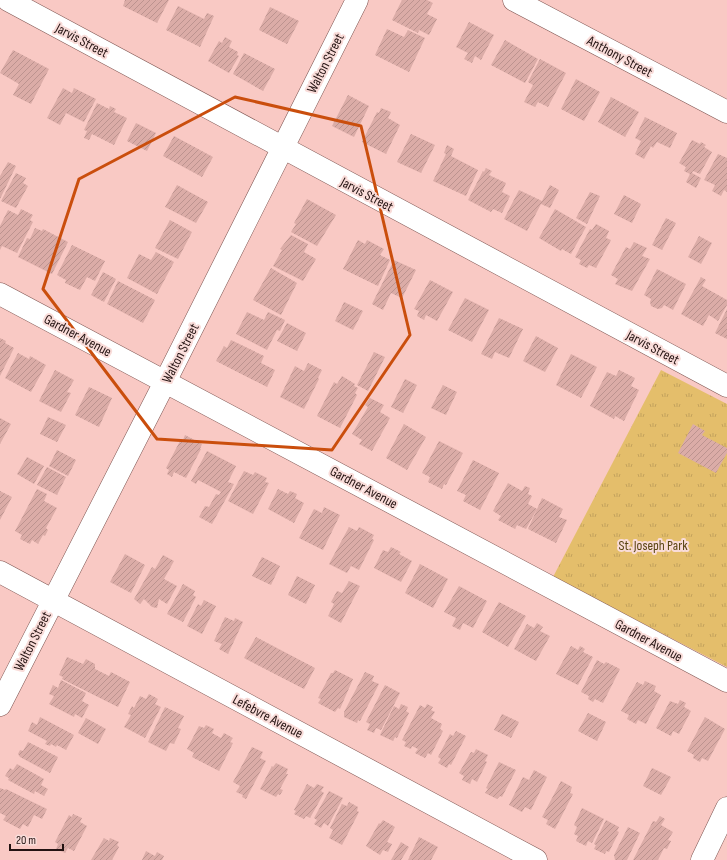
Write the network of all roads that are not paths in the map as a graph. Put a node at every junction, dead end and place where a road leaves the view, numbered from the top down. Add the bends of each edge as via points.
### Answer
1 (8, 0) edge
2 (357, 0) edge
3 (514, 0) edge
4 (727, 112) edge
5 (282, 148) junction
6 (0, 294) edge
7 (165, 382) junction
8 (727, 386) edge
9 (0, 572) edge
10 (53, 601) junction
11 (727, 681) edge
12 (0, 705) edge
13 (727, 808) edge
14 (536, 860) edge
15 (702, 860) edge

1 - 5 street, Jarvis Street
2 - 5 street, Walton Street
3 - 4 street, Anthony Street
5 - 7 street, Walton Street
5 - 8 street, Jarvis Street
6 - 7 street, Gardner Avenue
7 - 10 street, Walton Street
7 - 11 street, Gardner Avenue
9 - 10 street, Lefebvre Avenue
10 - 12 street, Walton Street
10 - 14 street, Lefebvre Avenue
13 - 15 street

